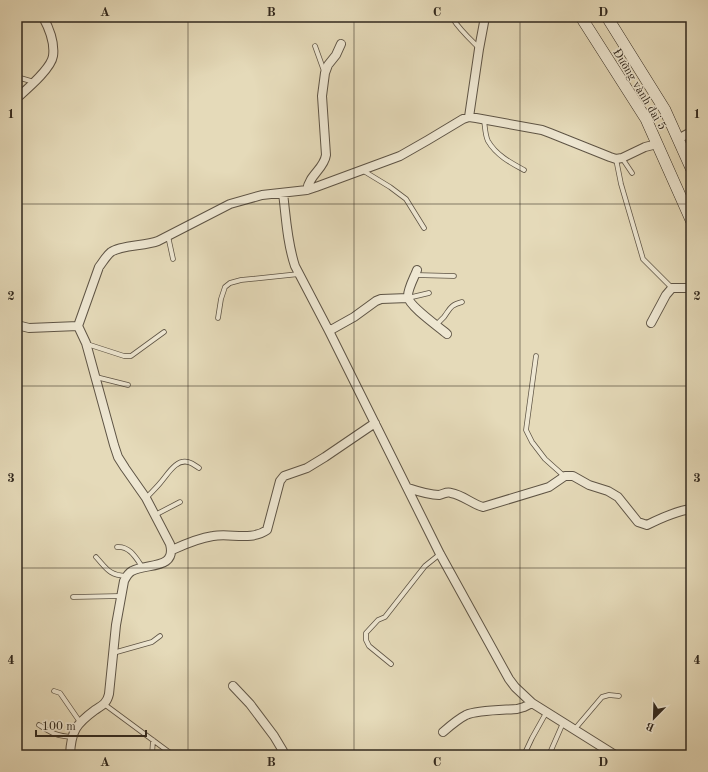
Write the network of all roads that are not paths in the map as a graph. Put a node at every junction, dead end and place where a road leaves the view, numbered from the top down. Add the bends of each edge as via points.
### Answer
1 (21, 17) edge
2 (43, 17) edge
3 (454, 17) edge
4 (485, 17) edge
5 (581, 17) edge
6 (607, 17) edge
7 (18, 26) dead end
8 (341, 44) dead end
9 (315, 46) dead end
10 (479, 48) junction
11 (325, 73) junction
12 (17, 77) edge
13 (34, 82) junction
14 (17, 98) edge
15 (469, 117) junction
16 (483, 119) junction
17 (691, 132) edge
18 (678, 139) junction
19 (657, 144) junction
20 (619, 158) junction
21 (691, 168) edge
22 (362, 170) junction
23 (524, 170) dead end
24 (632, 173) dead end
25 (306, 190) junction
26 (283, 193) junction
27 (691, 220) edge
28 (424, 228) dead end
29 (168, 236) junction
30 (173, 259) dead end
31 (416, 273) joint
32 (299, 274) junction
33 (454, 276) dead end
34 (672, 288) junction
35 (691, 288) edge
36 (429, 293) dead end
37 (408, 298) junction
38 (462, 302) dead end
39 (218, 318) dead end
40 (651, 323) dead end
41 (17, 325) edge
42 (436, 325) junction
43 (78, 326) junction
44 (329, 331) junction
45 (164, 332) dead end
46 (447, 334) dead end
47 (86, 343) junction
48 (536, 356) dead end
49 (95, 377) junction
50 (128, 386) dead end
51 (375, 423) junction
52 (199, 468) dead end
53 (565, 476) junction
54 (408, 488) junction
55 (146, 498) junction
56 (180, 502) dead end
57 (691, 509) edge
58 (155, 516) junction
59 (117, 548) dead end
60 (172, 550) junction
61 (440, 554) junction
62 (96, 557) dead end
63 (143, 568) junction
64 (127, 576) junction
65 (121, 596) junction
66 (73, 597) dead end
67 (160, 636) dead end
68 (113, 653) junction
69 (391, 664) dead end
70 (233, 686) dead end
71 (54, 691) dead end
72 (619, 696) dead end
73 (532, 703) junction
74 (104, 704) junction
75 (546, 712) junction
76 (80, 722) junction
77 (563, 723) junction
78 (39, 724) dead end
79 (574, 730) junction
80 (443, 732) dead end
81 (72, 737) junction
82 (153, 740) junction
83 (70, 755) edge
84 (152, 755) edge
85 (173, 755) edge
86 (284, 755) edge
87 (524, 755) edge
88 (549, 755) edge
89 (614, 755) edge

1 - 7 lane
2 - 13 street via 52,40 53,56 49,66
3 - 10 lane via 464,33
4 - 10 street
5 - 19 main road, Đường vành đai 5 via 646,119
6 - 18 main road, Đường vành đai 5 via 665,110
8 - 11 street
9 - 11 lane
10 - 15 street
11 - 25 street via 322,104 326,155
12 - 13 lane
13 - 14 street
15 - 16 street
15 - 22 street via 400,156
16 - 20 street via 542,130 610,158
16 - 23 lane via 487,140 498,153
17 - 18 street
18 - 21 main road, Đường vành đai 5
19 - 20 street
19 - 27 main road, Đường vành đai 5
20 - 24 lane
20 - 34 lane via 621,184 643,259
22 - 25 street
22 - 28 lane via 406,199
25 - 26 street
26 - 29 street via 262,195 230,204
26 - 32 street via 292,255
29 - 30 lane
29 - 43 street via 151,244 120,248 111,252 99,267
31 - 33 lane
31 - 37 street
32 - 39 lane via 230,283 221,299
32 - 44 street
34 - 35 street
34 - 40 street
36 - 37 lane
37 - 42 street via 415,308
37 - 44 street via 376,301
38 - 42 lane via 450,307
41 - 43 street via 30,328
42 - 46 street
43 - 47 street
44 - 51 street
45 - 47 lane via 131,356
47 - 49 street
48 - 53 lane via 526,430 545,459
49 - 50 lane
49 - 55 street via 118,457
51 - 54 street
51 - 60 street via 307,468 284,476 280,481 267,530 262,534 214,536
52 - 55 lane via 188,462 179,463
53 - 54 street via 549,487 483,507 458,494 426,493
53 - 57 street via 573,476 589,485 608,490 618,497 638,522 647,525 663,517
54 - 61 street
55 - 58 street
56 - 58 lane
58 - 60 street
59 - 63 lane via 133,552
60 - 63 street via 168,560 162,564
61 - 69 lane via 425,566 385,617 378,620 366,633 369,646
61 - 73 street via 509,679
62 - 64 lane via 109,572
63 - 64 street via 132,571
64 - 65 street
65 - 66 lane
65 - 68 street
67 - 68 lane via 152,642
68 - 74 street via 109,694
70 - 86 street via 255,710
71 - 76 lane via 60,693
72 - 79 lane via 602,697
73 - 75 street
73 - 80 street via 517,709 468,714
74 - 76 street
74 - 82 lane
75 - 77 street
75 - 87 lane
76 - 81 street
77 - 79 street
77 - 88 lane
78 - 81 lane via 53,734
79 - 89 street
81 - 83 street
82 - 84 lane
82 - 85 lane

